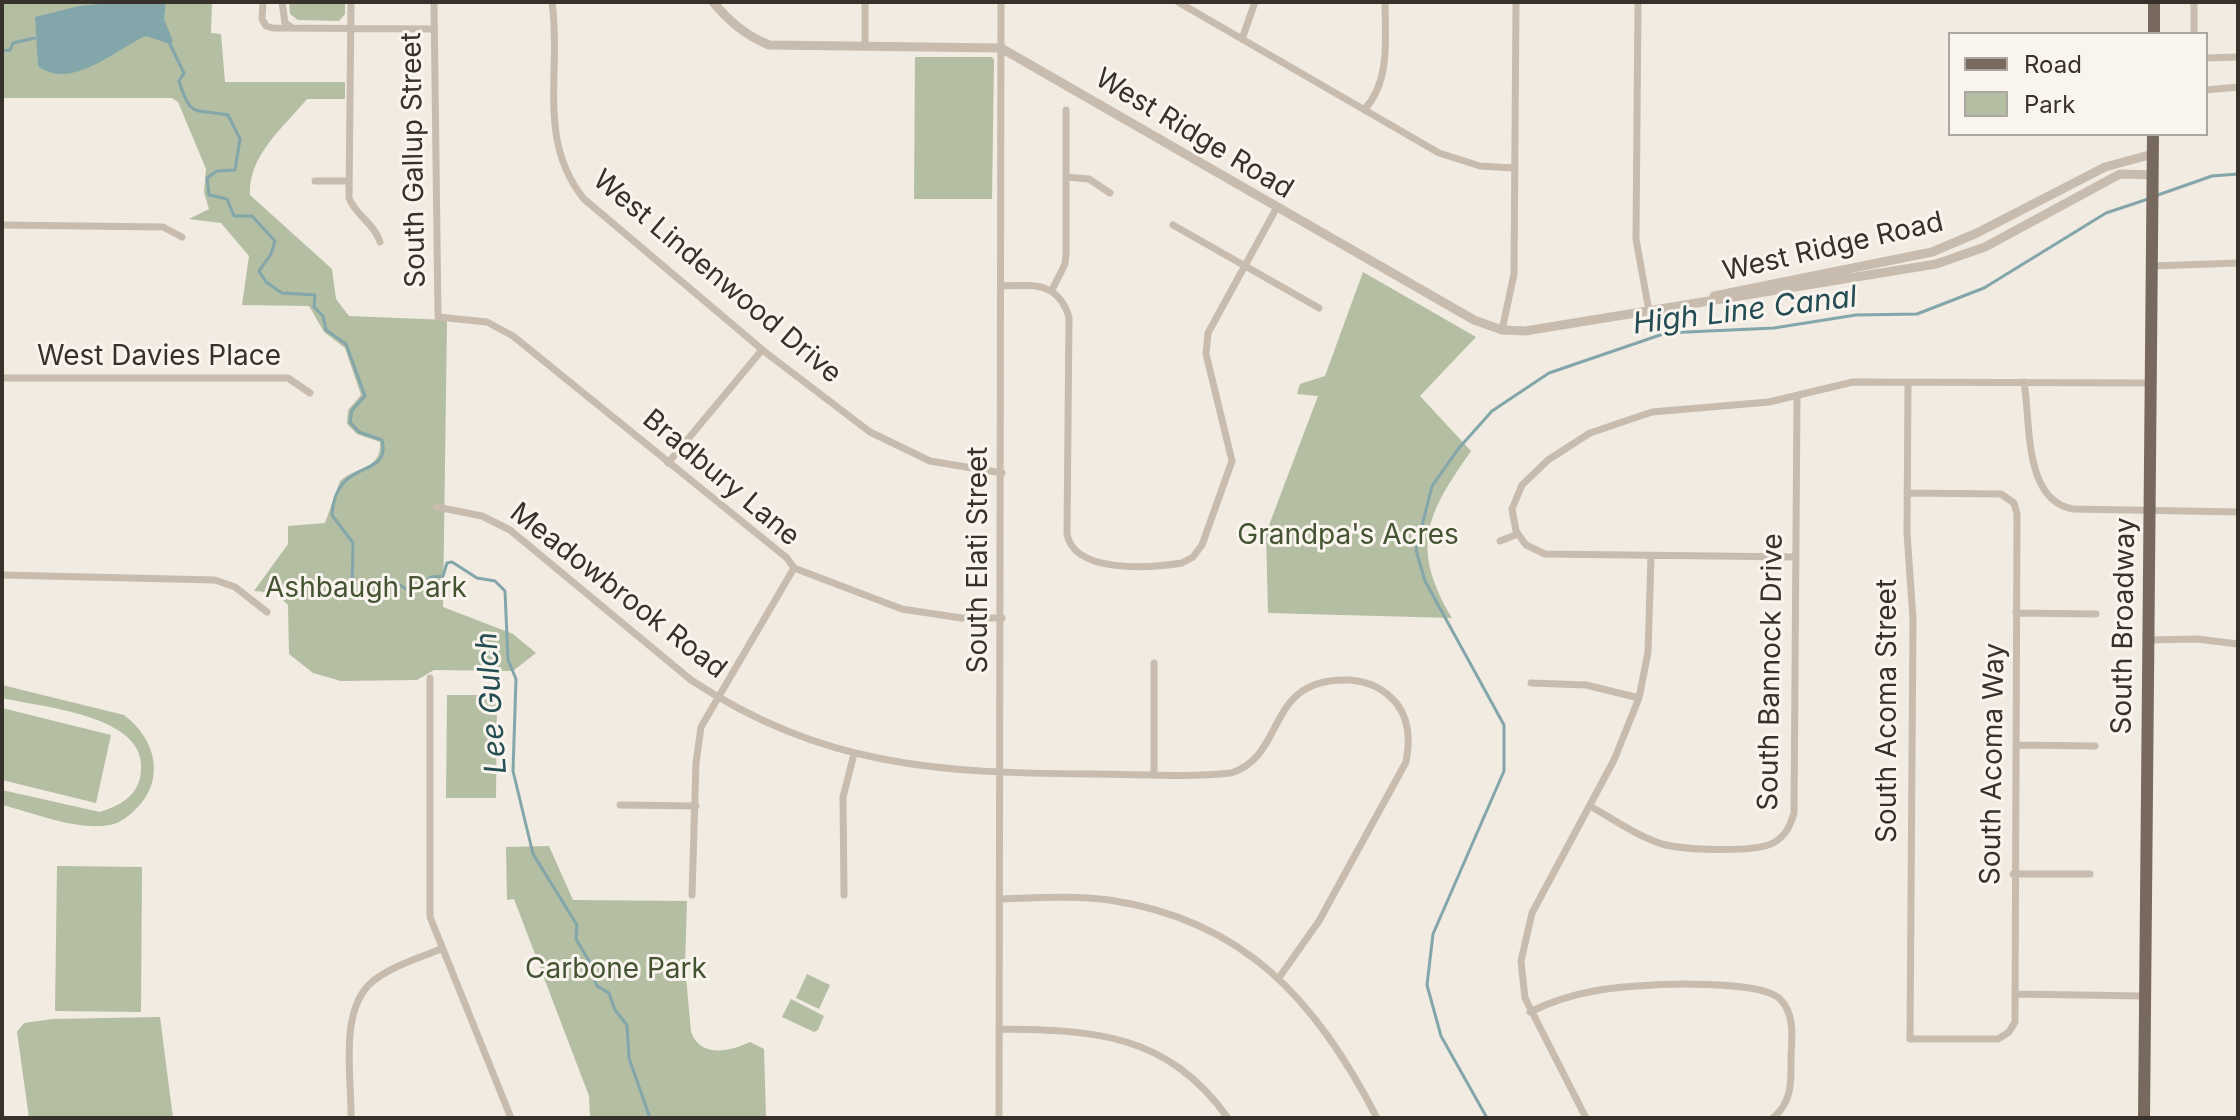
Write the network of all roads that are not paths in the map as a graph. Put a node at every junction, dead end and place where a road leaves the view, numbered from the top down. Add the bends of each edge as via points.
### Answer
1 (263, 2) edge
2 (282, 2) edge
3 (351, 2) edge
4 (434, 2) edge
5 (552, 2) edge
6 (713, 2) edge
7 (865, 2) edge
8 (1001, 2) edge
9 (1178, 2) edge
10 (1255, 2) edge
11 (1385, 2) edge
12 (1516, 2) edge
13 (1638, 2) edge
14 (2154, 2) edge
15 (2194, 2) edge
16 (291, 27) junction
17 (350, 29) junction
18 (434, 29) junction
19 (2154, 32) edge
20 (2194, 32) edge
21 (1242, 39) junction
22 (865, 47) junction
23 (1001, 48) junction
24 (2238, 57) edge
25 (2208, 58) edge
26 (2238, 87) edge
27 (2208, 90) edge
28 (1066, 110) dead end
29 (1364, 110) junction
30 (2153, 136) edge
31 (2153, 154) junction
32 (1514, 168) junction
33 (2153, 175) junction
34 (1066, 177) junction
35 (315, 181) dead end
36 (348, 181) junction
37 (1110, 193) dead end
38 (1276, 209) junction
39 (2, 225) edge
40 (1173, 225) dead end
41 (182, 237) dead end
42 (380, 242) dead end
43 (2238, 263) edge
44 (1246, 265) junction
45 (2152, 266) junction
46 (1003, 286) junction
47 (1052, 290) junction
48 (1319, 308) dead end
49 (1649, 311) junction
50 (438, 317) joint
51 (1502, 330) junction
52 (762, 350) junction
53 (2, 378) edge
54 (1908, 382) junction
55 (2024, 382) junction
56 (2151, 383) junction
57 (310, 393) dead end
58 (1797, 397) junction
59 (668, 463) junction
60 (1002, 473) junction
61 (1907, 493) junction
62 (437, 507) dead end
63 (2149, 510) junction
64 (2238, 512) edge
65 (1518, 534) junction
66 (1500, 541) dead end
67 (1651, 556) junction
68 (1796, 557) junction
69 (794, 568) junction
70 (2, 575) edge
71 (267, 612) dead end
72 (2016, 613) junction
73 (2096, 614) dead end
74 (1002, 618) junction
75 (2148, 640) junction
76 (2238, 644) edge
77 (1154, 663) dead end
78 (430, 678) dead end
79 (1531, 683) dead end
80 (1639, 698) junction
81 (719, 699) junction
82 (2016, 745) junction
83 (2095, 746) dead end
84 (854, 754) junction
85 (1000, 773) junction
86 (1154, 774) junction
87 (620, 805) dead end
88 (696, 806) junction
89 (1590, 806) junction
90 (2013, 874) junction
91 (2090, 874) dead end
92 (692, 895) dead end
93 (844, 895) dead end
94 (999, 899) junction
95 (441, 949) junction
96 (1278, 979) junction
97 (2015, 994) junction
98 (2145, 996) junction
99 (1530, 1012) junction
100 (999, 1029) junction
101 (1910, 1039) joint
102 (351, 1118) edge
103 (511, 1118) edge
104 (999, 1118) edge
105 (1228, 1118) edge
106 (1377, 1118) edge
107 (1586, 1118) edge
108 (1773, 1118) edge
109 (2144, 1118) edge

1 - 16 street via 266,26
2 - 16 street via 285,23
3 - 17 street
4 - 18 street, South Gallup Street
5 - 52 street, West Lindenwood Drive via 555,133 572,183 601,215
6 - 22 street, West Ridge Road via 750,38 769,45
7 - 22 street
8 - 23 street, South Elati Street
9 - 21 street
10 - 21 street
11 - 29 street via 1382,74
12 - 32 street
13 - 49 street via 1636,239
14 - 19 main road
15 - 20 street
16 - 17 street
17 - 18 street
17 - 36 street
18 - 50 street, South Gallup Street
21 - 29 street
22 - 23 street, West Ridge Road
23 - 38 street, West Ridge Road
23 - 46 street, South Elati Street
24 - 25 street
26 - 27 street
28 - 34 street
29 - 32 street via 1450,158
30 - 31 main road, South Broadway
31 - 33 main road, South Broadway
31 - 49 street, West Ridge Road via 2105,167 1932,252
32 - 51 street via 1514,274
33 - 45 main road, South Broadway
33 - 49 street, West Ridge Road via 2112,177 1965,256 1862,278
34 - 37 street via 1089,179
34 - 47 street via 1065,264
35 - 36 street
36 - 42 street via 352,205
38 - 44 street
38 - 51 street, West Ridge Road via 1474,320
39 - 41 street via 163,227
40 - 44 street
43 - 45 street
44 - 47 street via 1207,340 1231,450 1230,471 1197,553 1174,565 1091,563 1071,546 1069,317
44 - 48 street
45 - 56 main road, South Broadway
46 - 47 street
46 - 60 street, South Elati Street
49 - 51 street, West Ridge Road
50 - 59 street, Bradbury Lane via 487,322 513,336
52 - 59 street
52 - 60 street, West Lindenwood Drive via 894,446 949,466
53 - 57 street, West Davies Place via 288,378
54 - 55 street
54 - 58 street via 1853,382
54 - 61 street, South Acoma Street
55 - 56 street
55 - 63 street via 2035,476 2050,500 2073,509
56 - 63 main road, South Broadway
58 - 65 street via 1652,412 1590,433 1548,460 1517,491 1512,509
58 - 68 street, South Bannock Drive
59 - 69 street, Bradbury Lane
60 - 74 street, South Elati Street
61 - 72 street, South Acoma Way via 2001,494 2014,503
61 - 101 street, South Acoma Street via 1913,619
62 - 81 street, Meadowbrook Road via 482,516 510,530
63 - 64 street
63 - 75 main road, South Broadway
65 - 66 street
65 - 67 street via 1532,549 1554,556
67 - 68 street
67 - 80 street via 1648,652
68 - 89 street, South Bannock Drive via 1794,813 1787,831 1764,847 1685,848 1646,837
69 - 74 street, Bradbury Lane via 902,609
69 - 81 street
70 - 71 street via 215,580 235,587
72 - 73 street
72 - 82 street, South Acoma Way
74 - 85 street, South Elati Street
75 - 76 street
75 - 98 main road, South Broadway
77 - 86 street
78 - 95 street via 428,898
79 - 80 street via 1586,685
80 - 89 street via 1626,737
81 - 84 street, Meadowbrook Road
81 - 88 street via 701,727
82 - 83 street
82 - 90 street, South Acoma Way
84 - 85 street, Meadowbrook Road via 919,768
84 - 93 street via 843,797
85 - 86 street, Meadowbrook Road
85 - 94 street, South Elati Street
86 - 96 street, Meadowbrook Road via 1243,768 1294,698 1316,682 1360,681 1385,692 1399,706 1409,739 1406,762 1319,921
87 - 88 street
88 - 92 street
89 - 99 street via 1526,930 1521,977
90 - 91 street
90 - 97 street, South Acoma Way
94 - 96 street via 1078,897 1146,908 1216,936
94 - 100 street, South Elati Street
95 - 102 street via 387,972 358,999 352,1018
95 - 103 street
96 - 106 street via 1337,1045
97 - 98 street
97 - 101 street, South Acoma Way via 2015,1022 2002,1037
98 - 109 main road, South Broadway
99 - 107 street
99 - 108 street via 1615,987 1761,987 1783,1003 1792,1024 1791,1090
100 - 104 street, South Elati Street
100 - 105 street via 1078,1030 1133,1043 1193,1078

